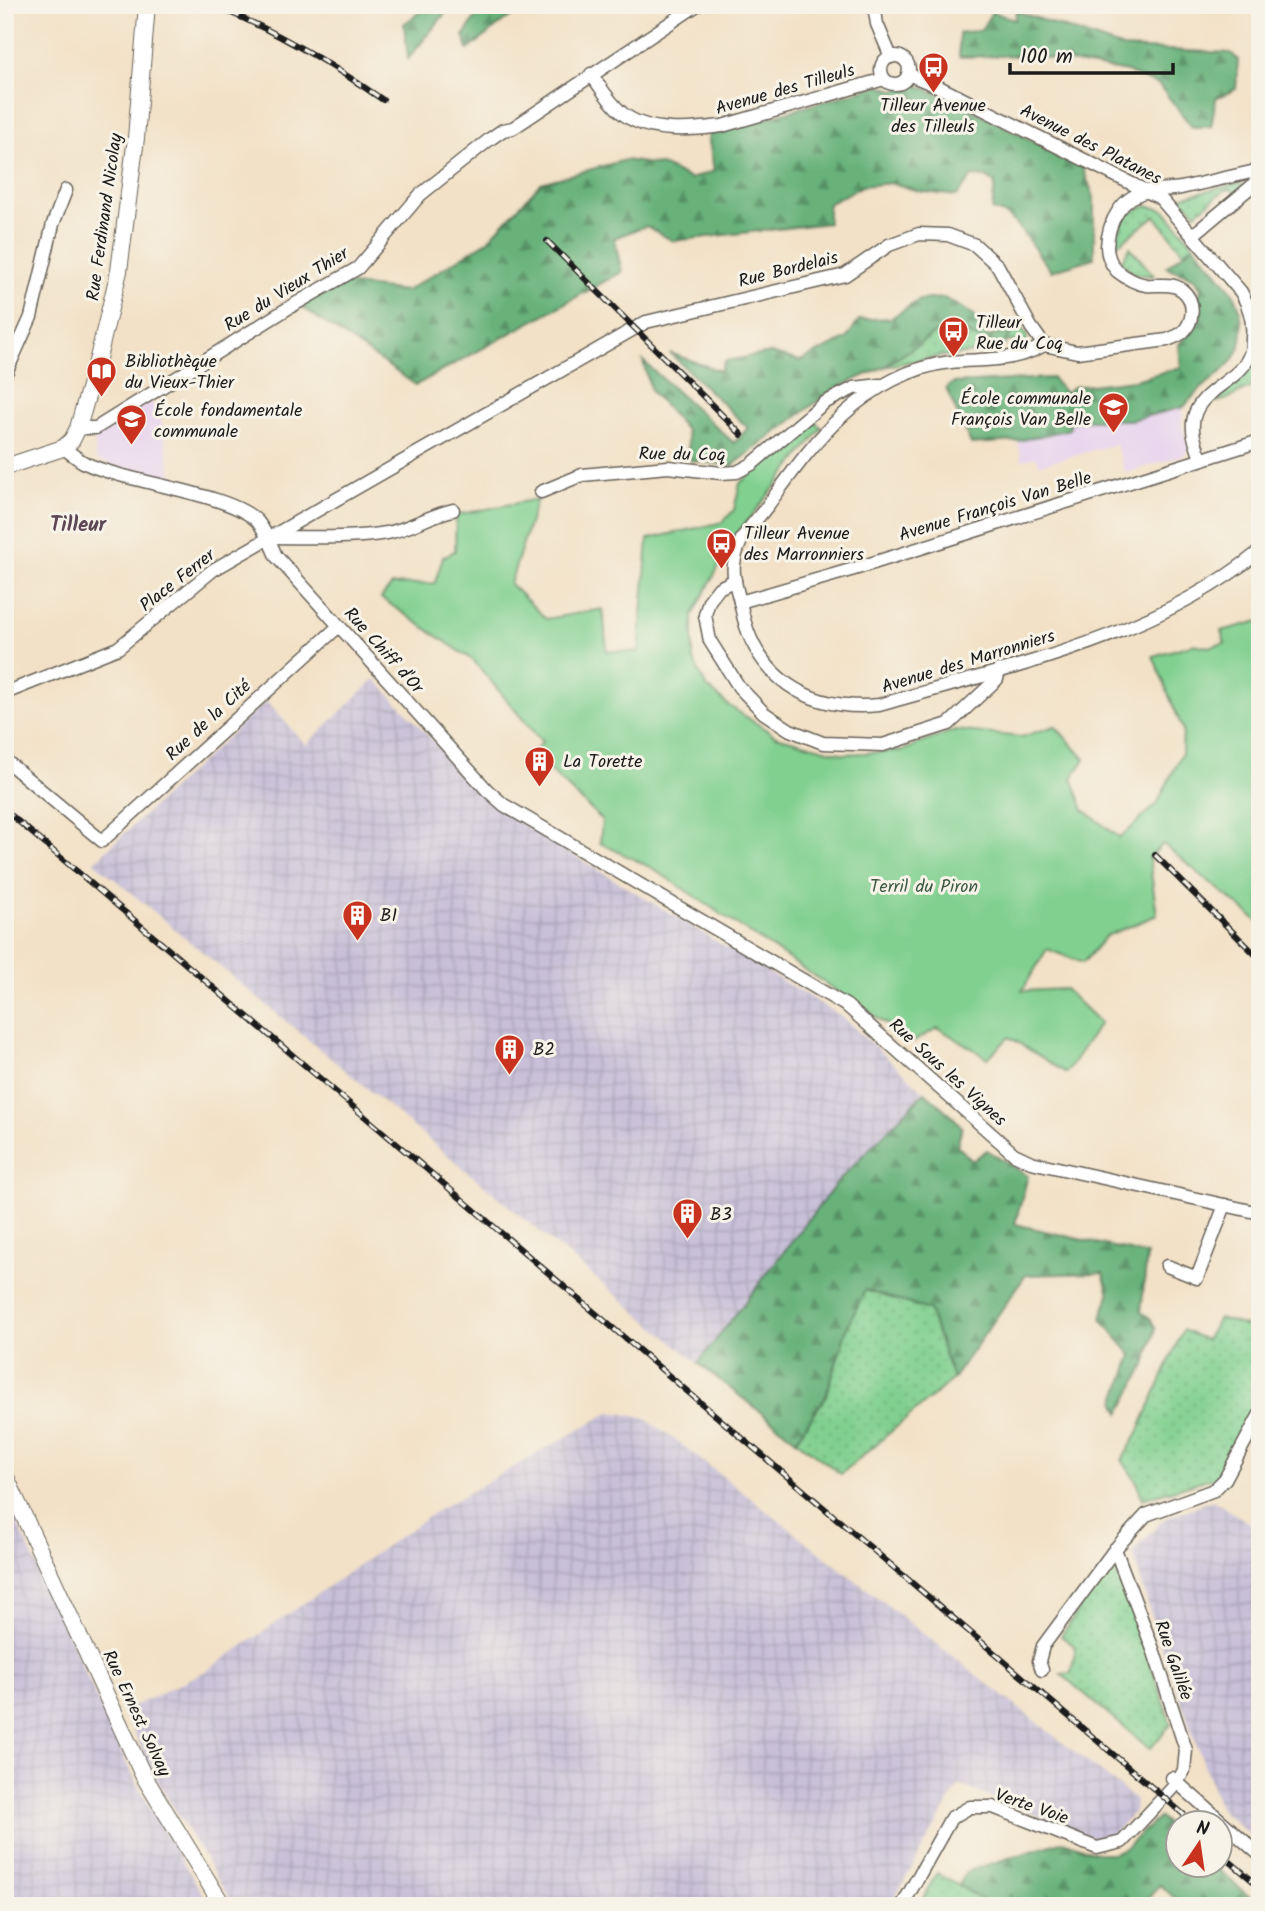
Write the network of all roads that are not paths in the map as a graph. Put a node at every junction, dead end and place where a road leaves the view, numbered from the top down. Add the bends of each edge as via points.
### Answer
1 (147, 5) edge
2 (697, 5) edge
3 (874, 5) edge
4 (891, 57) junction
5 (591, 74) junction
6 (908, 74) junction
7 (884, 79) junction
8 (1259, 170) edge
9 (66, 190) dead end
10 (1147, 191) junction
11 (1193, 235) junction
12 (1044, 345) junction
13 (5, 376) edge
14 (883, 385) junction
15 (78, 428) junction
16 (1260, 441) edge
17 (63, 447) junction
18 (1201, 459) junction
19 (5, 467) edge
20 (541, 492) dead end
21 (453, 510) dead end
22 (268, 537) junction
23 (1260, 551) edge
24 (735, 580) junction
25 (740, 602) junction
26 (338, 625) junction
27 (999, 670) junction
28 (5, 693) edge
29 (5, 760) edge
30 (673, 905) joint
31 (1225, 1205) junction
32 (1260, 1213) edge
33 (1167, 1266) dead end
34 (1260, 1414) edge
35 (5, 1475) edge
36 (1115, 1549) junction
37 (1042, 1670) dead end
38 (1174, 1780) junction
39 (1260, 1855) edge
40 (223, 1906) edge
41 (902, 1906) edge

1 - 15 street, Rue Ferdinand Nicolay via 119,271
2 - 5 street, Rue du Vieux Thier
3 - 4 street
4 - 6 street via 904,60
4 - 7 street via 882,66
5 - 7 street, Avenue des Tilleuls via 610,102 632,120 695,129 722,126
5 - 15 street, Rue du Vieux Thier via 490,139 420,195 358,268 96,428
6 - 7 street via 896,84
6 - 10 street, Avenue des Platanes
8 - 10 street via 1177,189
8 - 11 street via 1252,186
9 - 13 street via 31,317
10 - 11 street, Avenue des Platanes via 1160,198
10 - 12 street via 1131,197 1110,226 1107,249 1112,267 1129,280 1182,290 1191,302 1189,324 1167,340 1077,352
11 - 18 street, Avenue des Platanes via 1241,292 1253,329 1250,354 1243,365 1201,403 1194,417 1193,433
12 - 14 street, Avenue des Marronniers via 1013,358 927,367
12 - 22 street, Rue Bordelais via 998,266 975,245 948,235 919,234 889,245 845,275 646,322
14 - 20 street, Rue du Coq via 854,388 824,403 737,472 668,467 582,475
14 - 24 street, Avenue des Marronniers via 843,414 779,490 742,539 734,563
15 - 17 street, Rue Ferdinand Nicolay
16 - 18 street, Avenue François Van Belle
17 - 19 street
17 - 22 street, Rue Chiff d'Or via 85,463 125,477 229,504 257,520
18 - 25 street, Avenue François Van Belle
21 - 22 street via 386,533
22 - 26 street, Rue Chiff d'Or via 276,556
22 - 28 street, Place Ferrer via 213,570 118,649
23 - 27 street, Avenue des Marronniers via 1229,576 1113,636
24 - 25 street, Avenue des Marronniers
24 - 27 street via 709,601 705,615 710,641 739,687 764,713 823,743 883,745 949,724 997,679
25 - 27 street, Avenue des Marronniers via 744,626 768,666 793,690 829,704 879,705
26 - 29 street, Rue de la Cité via 102,841
26 - 30 street, Rue Chiff d'Or via 504,806
30 - 31 street, Rue Sous les Vignes via 847,1006 1014,1154 1031,1162
31 - 32 street, Rue Sous les Vignes
31 - 33 street via 1197,1278
34 - 36 street via 1225,1479 1214,1490 1146,1515
35 - 40 street, Rue Ernest Solvay via 143,1775
36 - 37 street via 1042,1646
36 - 38 street, Rue Galilée via 1186,1750 1184,1770
38 - 39 street
38 - 41 street, Verte Voie via 1122,1842 1097,1848 993,1807 970,1807 951,1818

